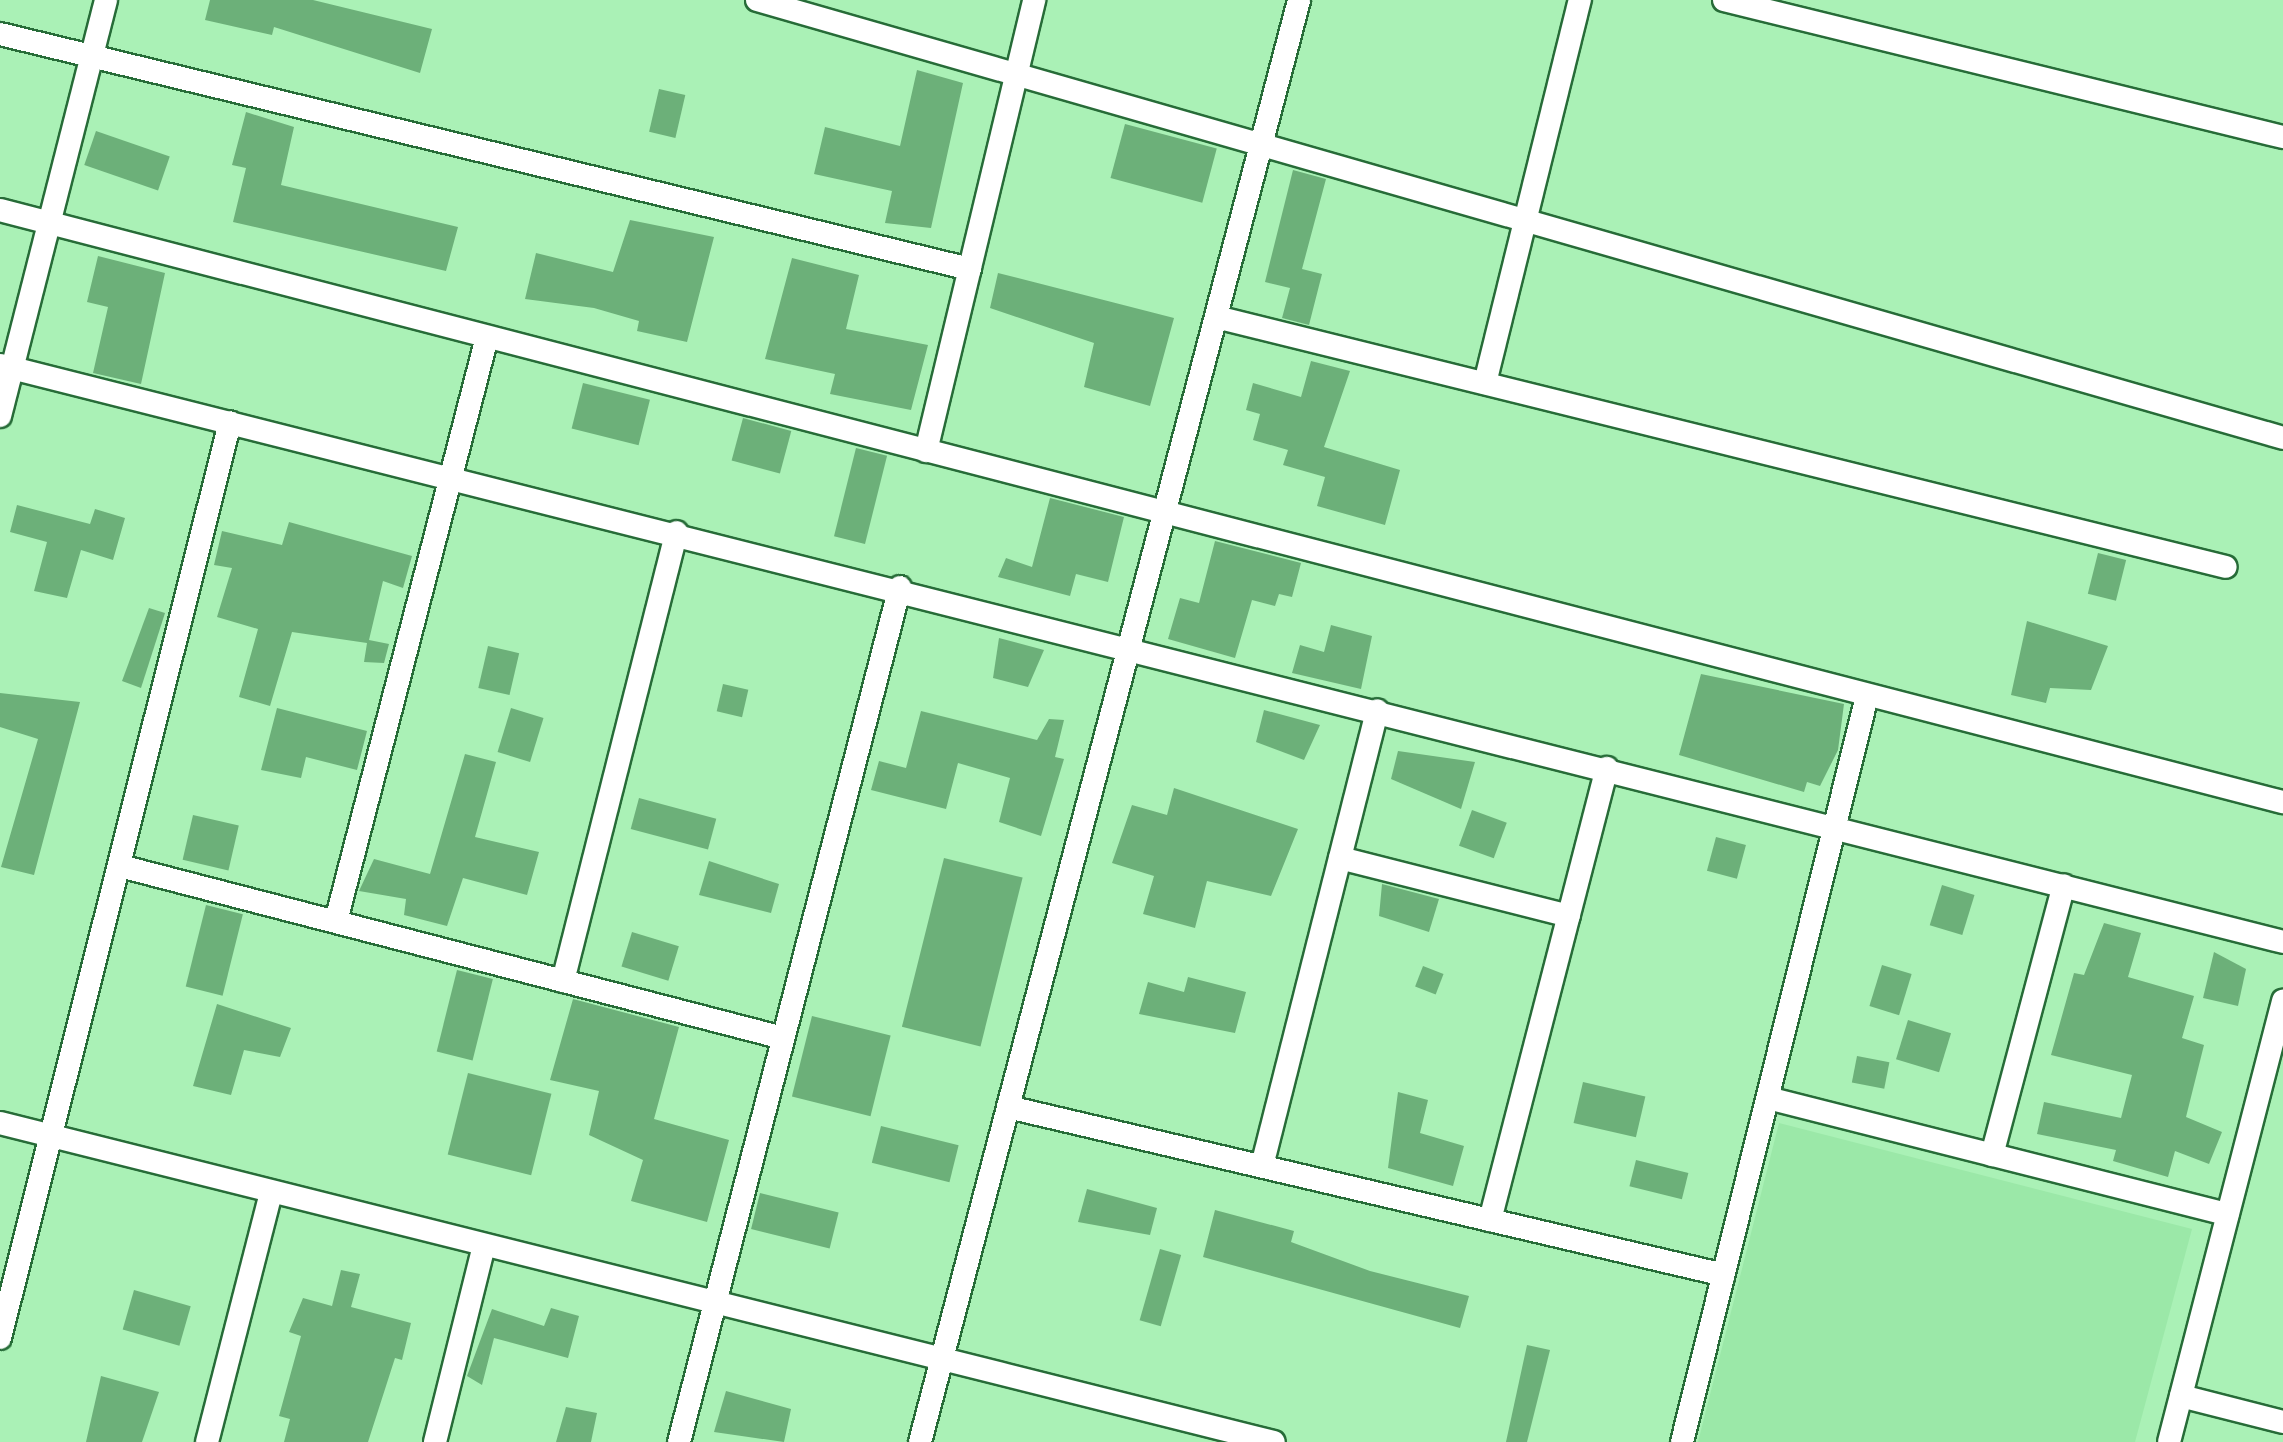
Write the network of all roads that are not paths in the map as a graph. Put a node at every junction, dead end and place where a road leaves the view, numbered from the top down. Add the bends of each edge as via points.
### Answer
1 (106, 0) edge
2 (756, 0) edge
3 (1034, 0) edge
4 (1299, 0) edge
5 (1580, 0) edge
6 (1724, 0) edge
7 (801, 6) edge
8 (0, 34) edge
9 (92, 56) junction
10 (1015, 71) junction
11 (2283, 137) edge
12 (1262, 139) junction
13 (0, 210) edge
14 (1526, 216) junction
15 (50, 223) junction
16 (970, 268) junction
17 (1216, 317) junction
18 (487, 337) junction
19 (6, 366) edge
20 (1485, 384) junction
21 (0, 416) edge
22 (230, 422) junction
23 (2283, 438) edge
24 (926, 451) junction
25 (451, 476) junction
26 (1164, 513) junction
27 (677, 532) junction
28 (2226, 567) dead end
29 (900, 587) junction
30 (1129, 646) junction
31 (1868, 696) junction
32 (1377, 710) junction
33 (1607, 768) junction
34 (2283, 802) edge
35 (1835, 827) junction
36 (1340, 858) junction
37 (120, 866) junction
38 (2064, 886) junction
39 (1569, 916) junction
40 (336, 922) junction
41 (2283, 942) edge
42 (563, 980) junction
43 (2283, 1000) edge
44 (784, 1038) junction
45 (1768, 1098) junction
46 (1008, 1107) junction
47 (0, 1123) edge
48 (51, 1136) junction
49 (1992, 1154) junction
50 (1262, 1166) junction
51 (271, 1192) junction
52 (2228, 1214) junction
53 (1490, 1220) junction
54 (484, 1246) junction
55 (1724, 1275) junction
56 (714, 1304) junction
57 (0, 1338) edge
58 (941, 1362) junction
59 (2181, 1396) junction
60 (2283, 1422) edge
61 (1191, 1432) edge
62 (208, 1442) edge
63 (435, 1442) edge
64 (679, 1442) edge
65 (920, 1442) edge
66 (1274, 1442) edge
67 (1682, 1442) edge
68 (2169, 1442) edge

1 - 9 street
2 - 7 street
3 - 10 street
4 - 12 street
5 - 14 street
6 - 11 street
7 - 10 street
8 - 9 street
9 - 15 street
9 - 16 street
10 - 12 street
10 - 16 street
12 - 14 street
12 - 17 street
13 - 15 street
14 - 20 street
14 - 23 street
15 - 18 street
15 - 19 street
16 - 24 street
17 - 20 street
17 - 26 street
18 - 24 street
18 - 25 street
19 - 21 street
19 - 22 street
20 - 28 street
22 - 25 street
22 - 37 street
24 - 26 street
25 - 27 street
25 - 40 street
26 - 30 street
26 - 31 street
27 - 29 street
27 - 42 street
29 - 30 street
29 - 44 street
30 - 32 street
30 - 46 street
31 - 34 street
31 - 35 street
32 - 33 street
32 - 36 street
33 - 35 street
33 - 39 street
35 - 38 street
35 - 45 street
36 - 39 street
36 - 50 street
37 - 40 street
37 - 48 street
38 - 41 street
38 - 49 street
39 - 53 street
40 - 42 street
42 - 44 street
43 - 52 street
44 - 56 street
45 - 49 street
45 - 55 street
46 - 50 street
46 - 58 street
47 - 48 street
48 - 51 street
48 - 57 street
49 - 52 street
50 - 53 street
51 - 54 street
51 - 62 street
52 - 59 street
53 - 55 street
54 - 56 street
54 - 63 street
55 - 67 street
56 - 58 street
56 - 64 street
58 - 61 street
58 - 65 street
59 - 60 street
59 - 68 street
61 - 66 street

